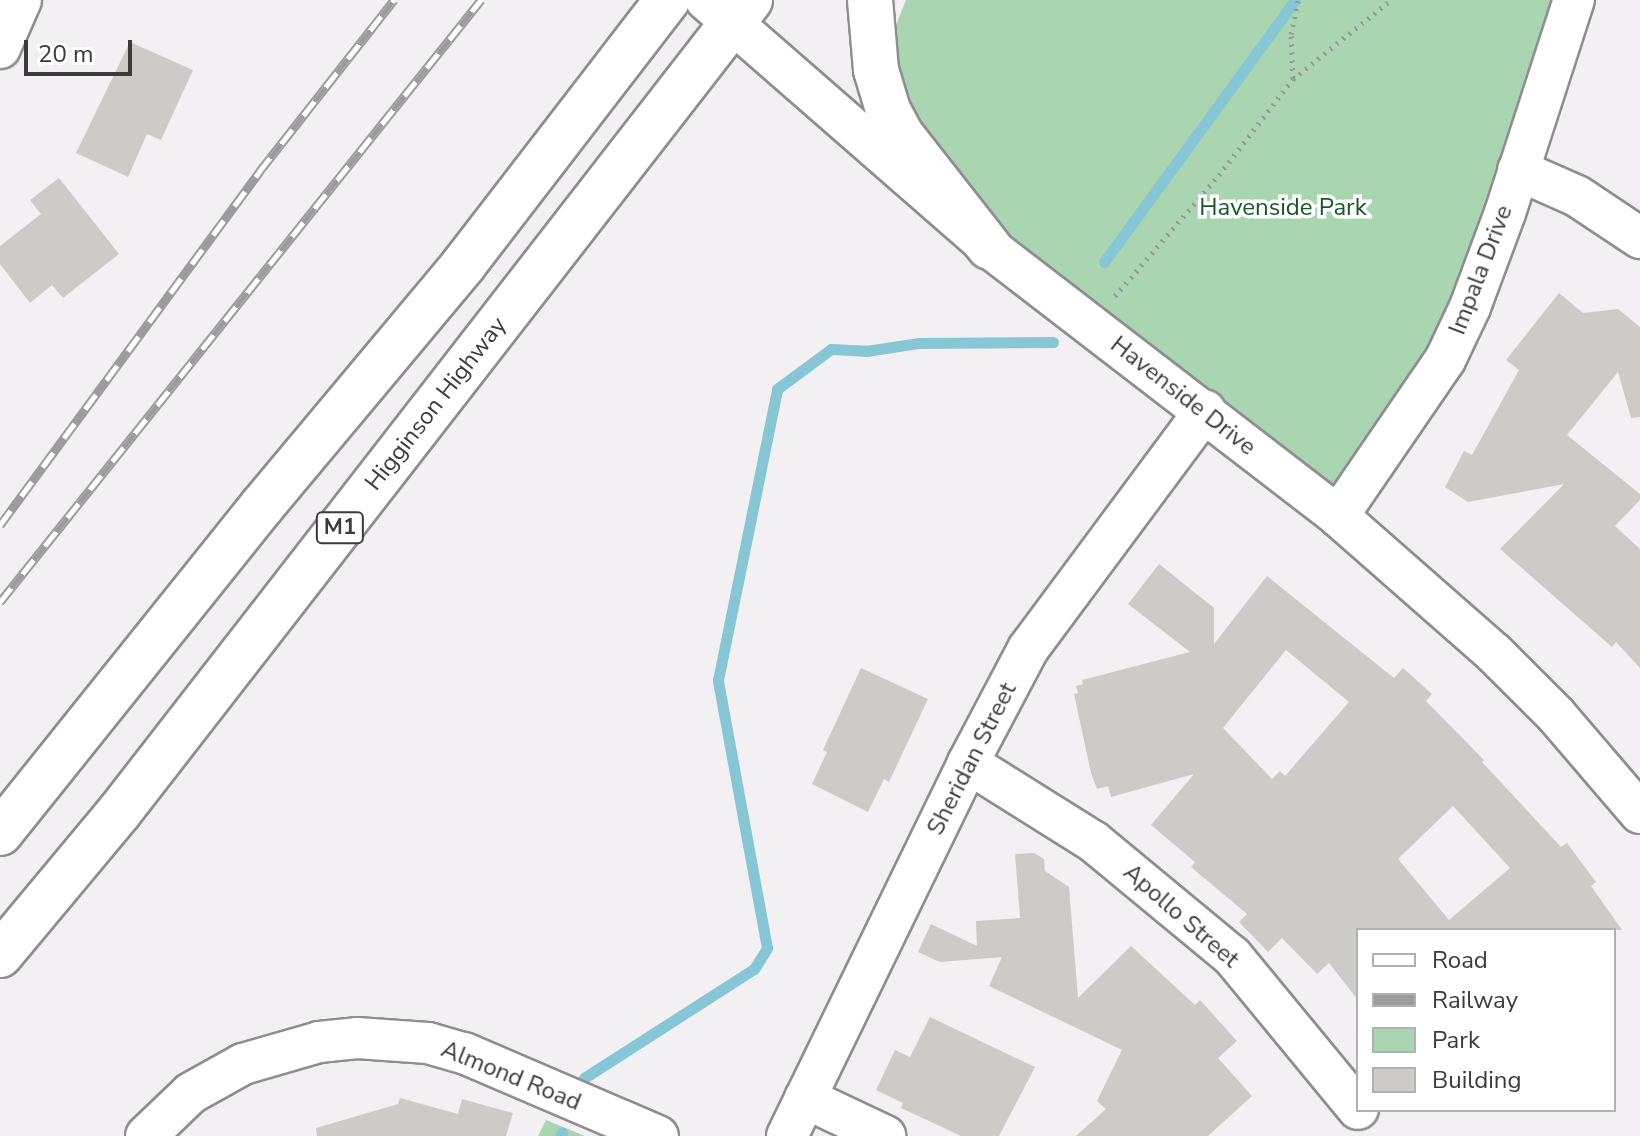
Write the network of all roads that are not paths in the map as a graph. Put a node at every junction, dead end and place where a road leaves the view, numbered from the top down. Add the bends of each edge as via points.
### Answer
1 (21, 0) edge
2 (667, 0) edge
3 (870, 0) edge
4 (1574, 0) edge
5 (729, 8) edge
6 (0, 48) edge
7 (1518, 170) junction
8 (1640, 238) edge
9 (989, 247) junction
10 (1205, 411) junction
11 (1338, 516) junction
12 (968, 763) junction
13 (1640, 813) edge
14 (0, 833) edge
15 (0, 955) edge
16 (805, 1098) junction
17 (1356, 1108) edge
18 (1359, 1112) edge
19 (146, 1136) edge
20 (658, 1136) edge
21 (787, 1136) edge
22 (885, 1136) edge
23 (1377, 1136) edge

1 - 6 street
2 - 14 highway via 464,264
3 - 9 highway via 876,70 888,110 902,136
4 - 7 street, Impala Drive
5 - 9 street, Havenside Drive
5 - 15 highway, Higginson Highway / M1 via 120,811
7 - 8 street via 1577,196
7 - 11 street, Impala Drive via 1470,307 1445,360
9 - 10 street, Havenside Drive
10 - 11 street, Havenside Drive
10 - 12 street, Sheridan Street via 1028,649
11 - 13 street, Havenside Drive via 1494,653 1556,715
12 - 16 street, Sheridan Street
12 - 17 street, Apollo Street via 1094,842 1221,947
16 - 21 street, Sheridan Street
16 - 22 street
18 - 23 street, Apollo Street
19 - 20 street, Almond Road via 191,1093 243,1064 319,1042 357,1038 428,1043 464,1053

